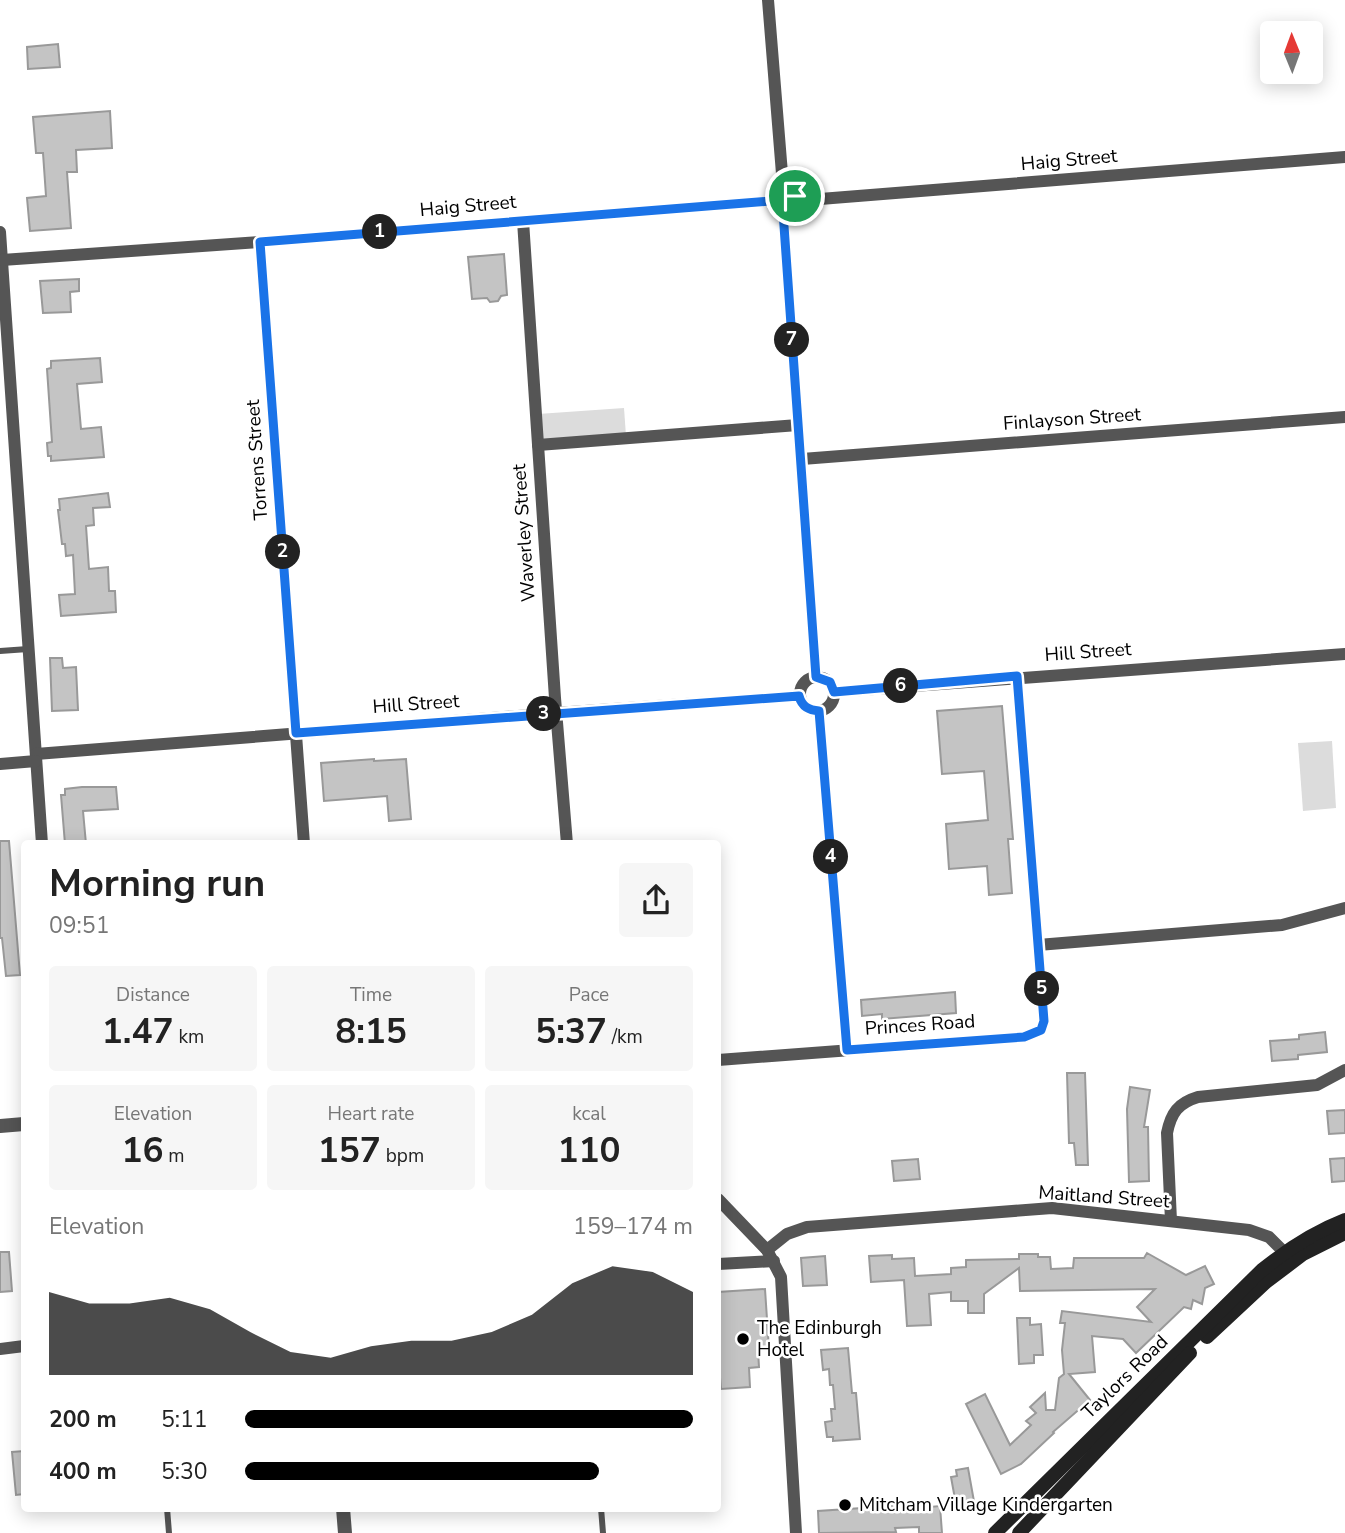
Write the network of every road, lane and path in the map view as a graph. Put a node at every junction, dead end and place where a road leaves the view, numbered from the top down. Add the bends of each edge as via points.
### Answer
1 (768, 0) edge
2 (1345, 158) edge
3 (783, 186) junction
4 (770, 201) junction
5 (795, 201) junction
6 (783, 212) junction
7 (523, 220) junction
8 (0, 232) edge
9 (260, 242) junction
10 (2, 260) junction
11 (5, 385) edge
12 (1345, 417) edge
13 (798, 425) junction
14 (538, 445) junction
15 (802, 459) junction
16 (28, 649) junction
17 (0, 651) edge
18 (1345, 654) edge
19 (1017, 676) junction
20 (816, 677) junction
21 (834, 692) junction
22 (799, 696) junction
23 (819, 711) junction
24 (556, 713) junction
25 (296, 733) junction
26 (36, 757) junction
27 (0, 764) edge
28 (42, 840) edge
29 (304, 840) edge
30 (567, 840) edge
31 (1345, 908) edge
32 (1038, 945) junction
33 (847, 1050) junction
34 (721, 1060) edge
35 (1345, 1070) edge
36 (21, 1124) edge
37 (0, 1126) edge
38 (721, 1202) edge
39 (1345, 1220) edge
40 (1171, 1221) junction
41 (1345, 1233) edge
42 (1284, 1252) junction
43 (771, 1256) junction
44 (721, 1264) edge
45 (21, 1346) edge
46 (0, 1349) edge
47 (167, 1512) edge
48 (344, 1512) edge
49 (601, 1512) edge
50 (169, 1533) edge
51 (345, 1533) edge
52 (603, 1533) edge
53 (796, 1533) edge
54 (995, 1533) edge
55 (1019, 1533) edge

1 - 3 street
2 - 5 street, Haig Street
3 - 4 street via 772,191
3 - 5 street via 793,192
4 - 6 street
4 - 7 street, Haig Street
5 - 6 street
6 - 13 street
7 - 9 street, Haig Street
7 - 14 street, Waverley Street
8 - 10 street
9 - 10 street, Haig Street
9 - 25 street, Torrens Street
10 - 11 street
11 - 16 street
12 - 15 street, Finlayson Street
13 - 14 street
13 - 15 street
14 - 24 street, Waverley Street
15 - 20 street
16 - 17 lane
16 - 26 street
18 - 19 street, Hill Street
19 - 21 street, Hill Street
19 - 32 street
20 - 21 street via 830,682
20 - 22 street via 806,680
21 - 23 street via 832,702
22 - 23 street via 803,705
22 - 24 street, Hill Street
23 - 33 street
24 - 25 street, Hill Street
24 - 30 street, Waverley Street
25 - 26 street, Hill Street
25 - 29 street, Torrens Street
26 - 27 street, Hill Street
26 - 28 street
31 - 32 street via 1282,925
32 - 33 street, Princes Road via 1041,1030 1024,1037
33 - 34 street, Princes Road
35 - 40 street via 1317,1085 1185,1101 1175,1110 1167,1133
36 - 37 street
38 - 43 street
39 - 42 main road
40 - 42 street, Maitland Street via 1249,1230 1269,1237
40 - 43 street, Maitland Street via 1052,1208 807,1227 787,1234
41 - 55 main road, Taylors Road via 1303,1254 1266,1282 1193,1350
42 - 54 main road, Taylors Road
43 - 44 street
43 - 53 street via 781,1277
45 - 46 street
47 - 50 lane
48 - 51 street
49 - 52 lane

